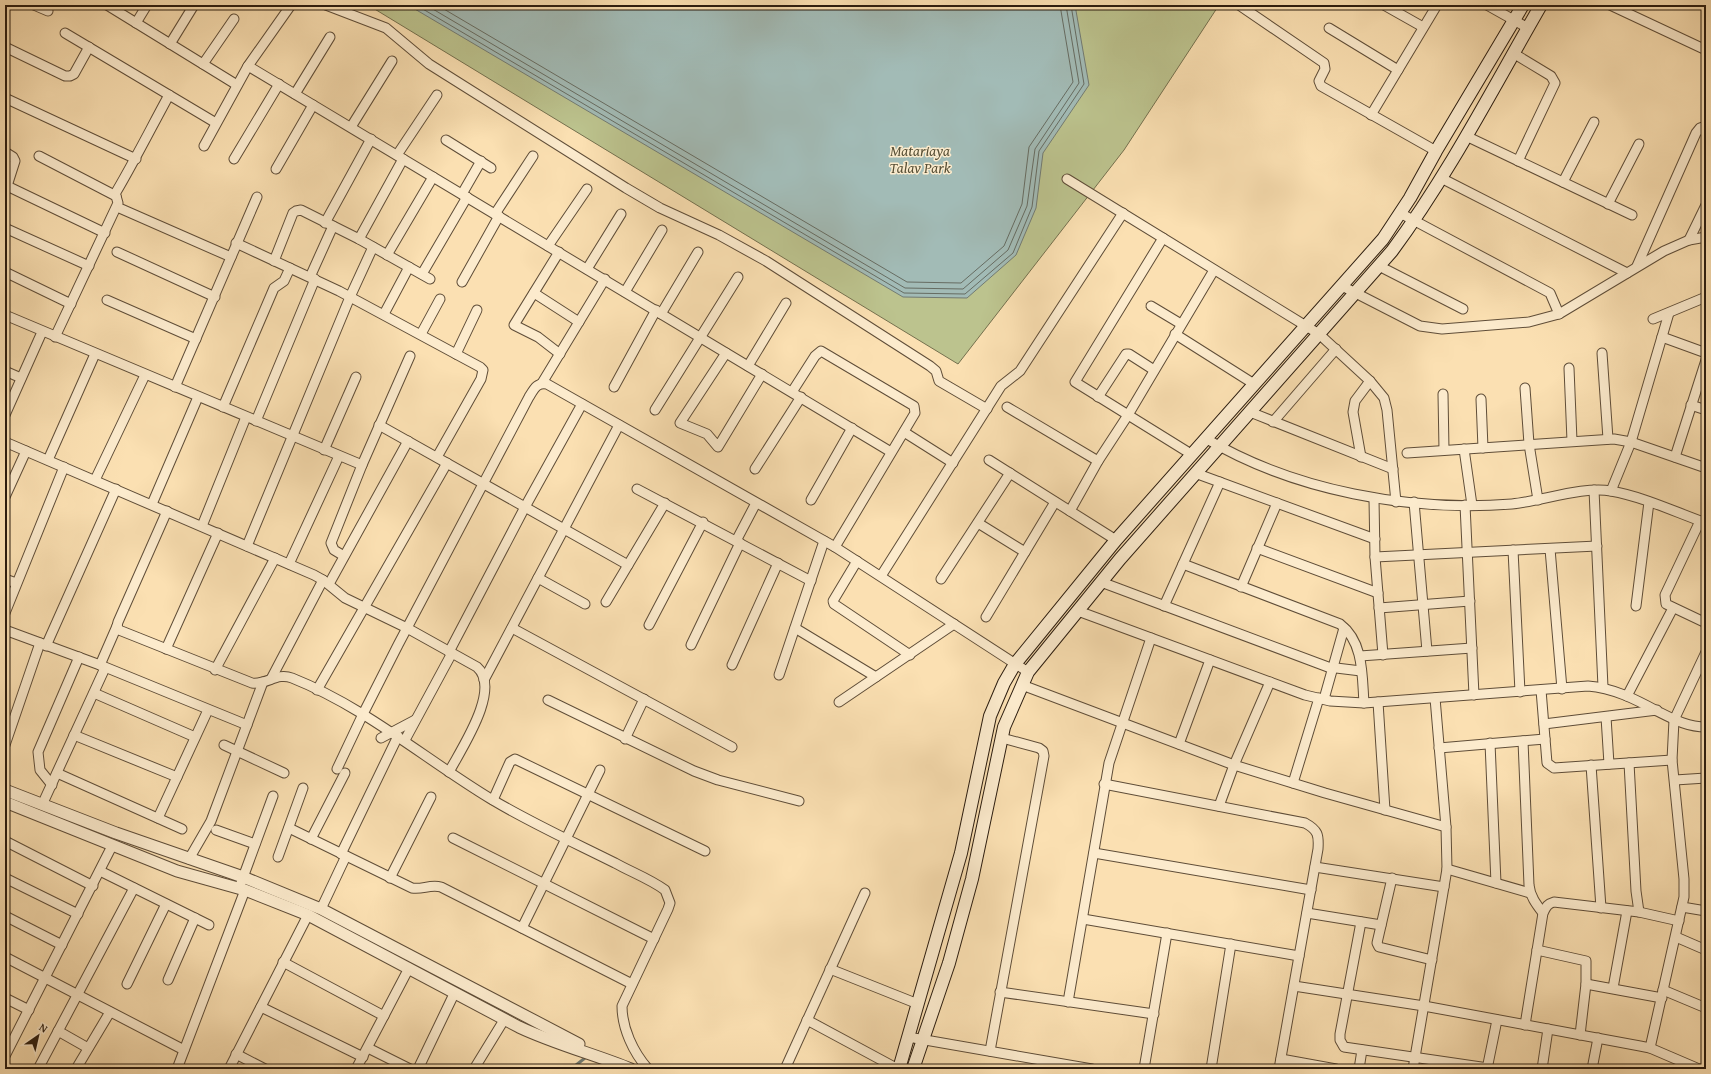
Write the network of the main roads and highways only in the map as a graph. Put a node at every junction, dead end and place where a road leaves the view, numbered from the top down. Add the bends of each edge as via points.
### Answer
1 (1522, 5) edge
2 (1541, 5) edge
3 (899, 1069) edge
4 (913, 1069) edge

1 - 3 main road via 1383,239 1116,540 1015,664 990,716 960,853
2 - 4 main road via 1441,178 1414,220 1379,266 1218,446 1101,582 1028,672 1008,715 972,879 949,962

